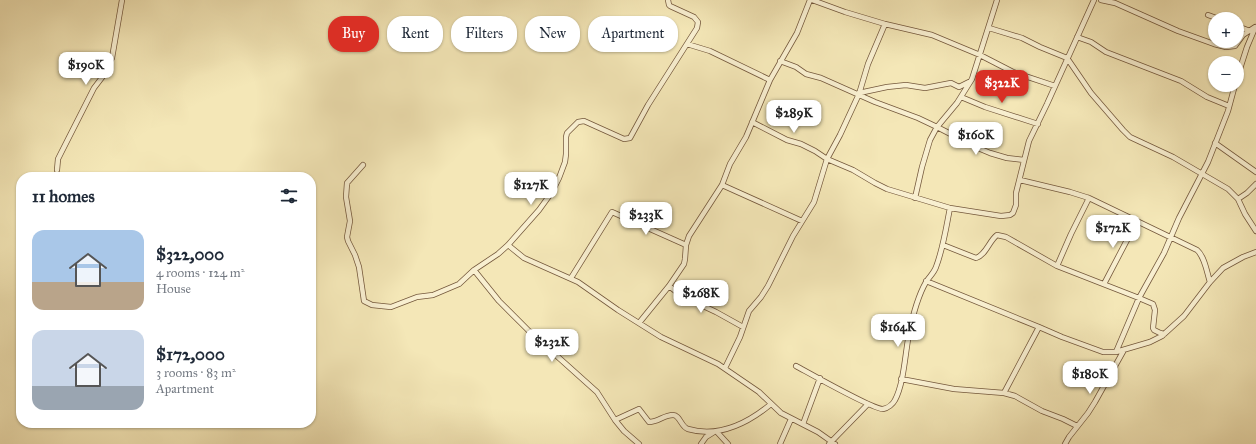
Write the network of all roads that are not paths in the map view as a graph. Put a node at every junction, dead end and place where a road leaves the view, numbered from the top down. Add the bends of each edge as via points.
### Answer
1 (122, 0) edge
2 (668, 0) edge
3 (811, 0) edge
4 (997, 0) edge
5 (1094, 0) edge
6 (1101, 0) edge
7 (885, 24) junction
8 (1255, 26) edge
9 (989, 28) junction
10 (1252, 35) edge
11 (1077, 37) junction
12 (687, 44) junction
13 (980, 55) junction
14 (1068, 58) junction
15 (1244, 58) edge
16 (780, 61) junction
17 (972, 79) junction
18 (770, 80) junction
19 (1055, 86) junction
20 (1233, 92) edge
21 (859, 94) junction
22 (961, 97) junction
23 (1229, 106) junction
24 (752, 122) junction
25 (1038, 124) junction
26 (937, 127) junction
27 (1216, 144) junction
28 (827, 159) junction
29 (1024, 160) junction
30 (363, 165) dead end
31 (57, 170) dead end
32 (1256, 172) edge
33 (1202, 174) junction
34 (1020, 180) junction
35 (1256, 184) edge
36 (722, 185) junction
37 (915, 198) junction
38 (1089, 198) junction
39 (1238, 198) junction
40 (950, 208) junction
41 (802, 221) junction
42 (1137, 221) junction
43 (1256, 230) edge
44 (1171, 237) junction
45 (508, 245) junction
46 (686, 245) junction
47 (943, 245) junction
48 (1256, 252) edge
49 (1057, 266) junction
50 (474, 270) junction
51 (571, 278) junction
52 (926, 282) junction
53 (1210, 282) junction
54 (1104, 284) junction
55 (669, 286) junction
56 (1139, 298) junction
57 (639, 322) junction
58 (743, 327) junction
59 (1039, 327) junction
60 (1164, 334) junction
61 (1124, 350) junction
62 (1116, 352) junction
63 (796, 366) dead end
64 (725, 368) junction
65 (820, 378) junction
66 (901, 379) junction
67 (1004, 393) junction
68 (771, 404) junction
69 (868, 404) junction
70 (791, 419) junction
71 (615, 420) junction
72 (803, 424) junction
73 (1077, 426) junction
74 (715, 432) junction
75 (832, 443) edge
76 (639, 444) edge
77 (701, 444) edge
78 (728, 444) edge
79 (780, 444) edge
80 (1065, 444) edge

1 - 31 street via 112,58 58,159
2 - 12 street via 670,6 697,20 698,25
3 - 7 street
3 - 16 street via 797,33
4 - 9 street
5 - 11 street
6 - 10 street via 1116,3 1178,31 1220,46 1235,46 1240,38
7 - 13 street via 932,35
7 - 21 street via 868,64
8 - 10 street
9 - 13 street
9 - 14 street via 1022,38
10 - 15 street
11 - 14 street
11 - 23 street via 1106,52 1181,81 1207,97
12 - 18 street via 710,51
12 - 45 street via 630,138 624,139 582,121 570,130 566,137 566,158 552,192
13 - 17 street
13 - 19 street via 1013,72
14 - 19 street
14 - 33 street via 1101,106 1130,137
16 - 18 street
16 - 21 street
17 - 21 street via 959,87 951,83 925,88 906,85
17 - 22 street
18 - 24 street
19 - 25 street
20 - 23 street
21 - 26 street
21 - 28 street
22 - 25 street
22 - 26 street
23 - 27 street
24 - 28 street
24 - 36 street
25 - 29 street via 1029,141
26 - 29 street via 990,153
26 - 37 street via 930,140
27 - 32 street
27 - 33 street
28 - 37 street via 881,186
28 - 41 street via 814,202
29 - 34 street
30 - 50 street via 347,183 346,197 350,221 348,241 359,267 364,301 372,305 391,307 417,297 433,295 459,284
33 - 39 street
33 - 44 street
34 - 38 street
34 - 40 street via 1016,205 1010,214 1001,216
35 - 39 street
36 - 41 street
36 - 46 street via 693,229
37 - 40 street
38 - 42 street
38 - 49 street
39 - 43 street
40 - 47 street
41 - 58 street via 768,286 749,311
42 - 44 street
42 - 54 street
44 - 53 street via 1199,251
44 - 56 street
45 - 50 street
45 - 51 street via 524,258
46 - 51 street via 612,212
46 - 55 street via 684,264
47 - 49 street via 976,258 980,257 997,235
47 - 52 street via 933,274
48 - 53 street via 1226,266
49 - 54 street
50 - 71 street via 499,301 529,331 597,392
51 - 57 street
52 - 59 street
52 - 66 street via 909,333
53 - 60 street via 1184,316
54 - 56 street
55 - 57 street
55 - 58 street via 682,296
56 - 60 street via 1153,304 1153,328
56 - 62 street
57 - 64 street via 661,337 705,356
58 - 64 street
59 - 62 street via 1103,352
59 - 67 street
60 - 61 street via 1150,342
61 - 62 street
61 - 73 street via 1095,402
63 - 65 street
64 - 68 street via 759,392
65 - 69 street
65 - 72 street
66 - 67 street
66 - 69 street via 895,400 890,406 881,409
67 - 73 street
68 - 70 street
68 - 74 street via 756,416
69 - 75 street
70 - 72 street
70 - 79 street
71 - 74 street via 639,409 649,422 673,414 686,428
71 - 76 street
72 - 75 street
73 - 80 street
74 - 77 street via 706,437
74 - 78 street

